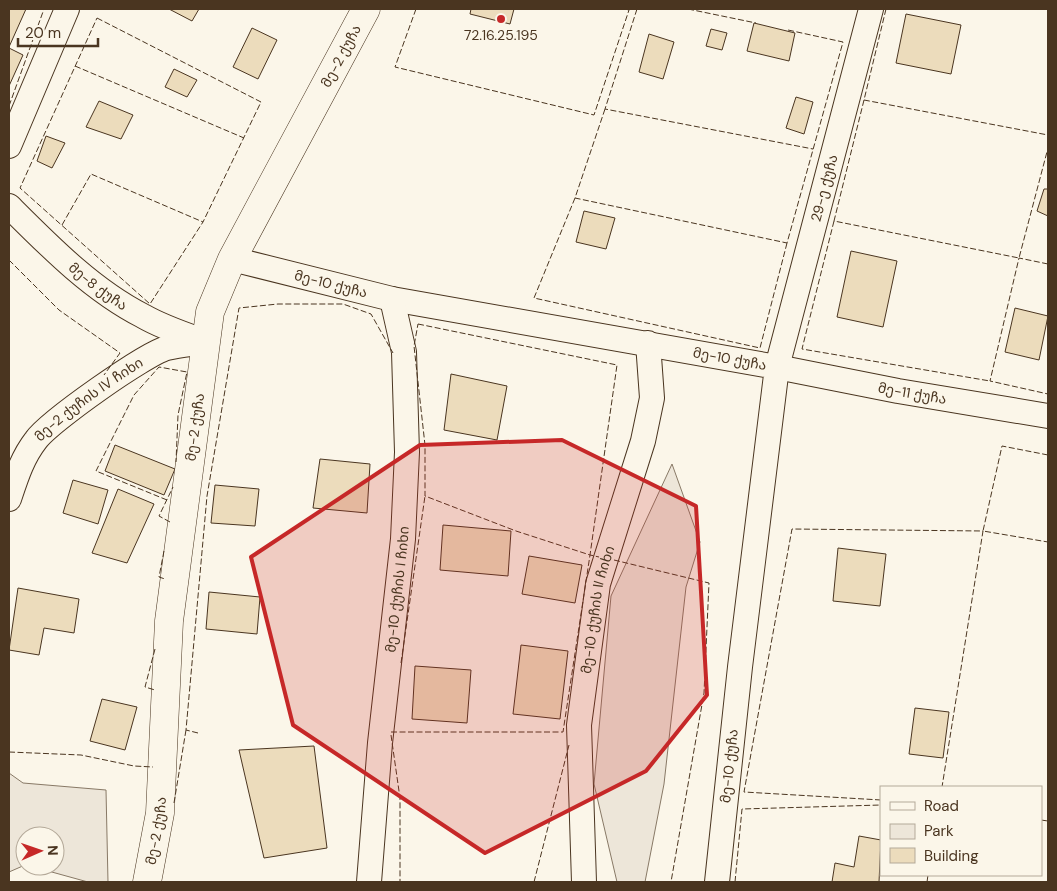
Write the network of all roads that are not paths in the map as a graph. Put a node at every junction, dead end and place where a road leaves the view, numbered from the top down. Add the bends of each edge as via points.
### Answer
1 (67, 9) edge
2 (366, 9) edge
3 (871, 9) edge
4 (9, 146) edge
5 (9, 206) edge
6 (232, 259) junction
7 (392, 298) junction
8 (205, 342) junction
9 (648, 343) junction
10 (777, 367) junction
11 (1048, 416) edge
12 (9, 499) edge
13 (147, 882) edge
14 (369, 882) edge
15 (584, 882) edge
16 (717, 882) edge

1 - 4 street
2 - 6 main road, მე-2 ქუჩა
3 - 10 street, 29-ე ქუჩა
5 - 8 street, მე-8 ქუჩა via 51,248 100,288 141,316
6 - 7 street, მე-10 ქუჩა
6 - 8 main road, მე-2 ქუჩა via 210,312
7 - 9 street, მე-10 ქუჩა
7 - 14 street, მე-10 ქუჩის I ჩიხი via 404,352 407,452 403,539 380,742
8 - 12 street, მე-2 ქუჩის IV ჩიხი via 166,348 58,418 36,439 22,462
8 - 13 main road, მე-2 ქუჩა via 169,620 160,813
9 - 10 street, მე-10 ქუჩა
9 - 15 street, მე-10 ქუჩის II ჩიხი via 652,398 643,441 598,584 579,725
10 - 11 street, მე-11 ქუჩა
10 - 16 street, მე-10 ქუჩა

